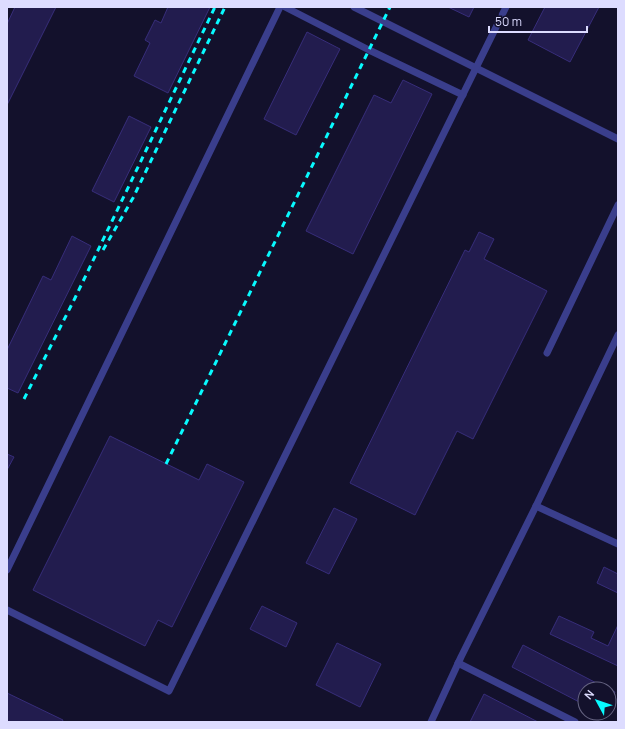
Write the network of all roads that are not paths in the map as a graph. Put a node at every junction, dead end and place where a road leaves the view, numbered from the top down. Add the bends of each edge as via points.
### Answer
1 (280, 7) edge
2 (285, 7) edge
3 (354, 7) edge
4 (506, 7) edge
5 (475, 69) junction
6 (463, 95) junction
7 (618, 140) edge
8 (618, 206) edge
9 (618, 335) edge
10 (547, 353) dead end
11 (536, 506) junction
12 (618, 544) edge
13 (7, 570) edge
14 (7, 610) edge
15 (458, 663) junction
16 (431, 722) edge
17 (575, 722) edge

1 - 13 lane
2 - 6 lane
3 - 5 lane
4 - 5 lane
5 - 6 lane
5 - 7 lane
6 - 14 lane via 169,692
8 - 10 lane
9 - 11 lane
11 - 12 lane
11 - 15 lane
15 - 16 lane
15 - 17 lane

